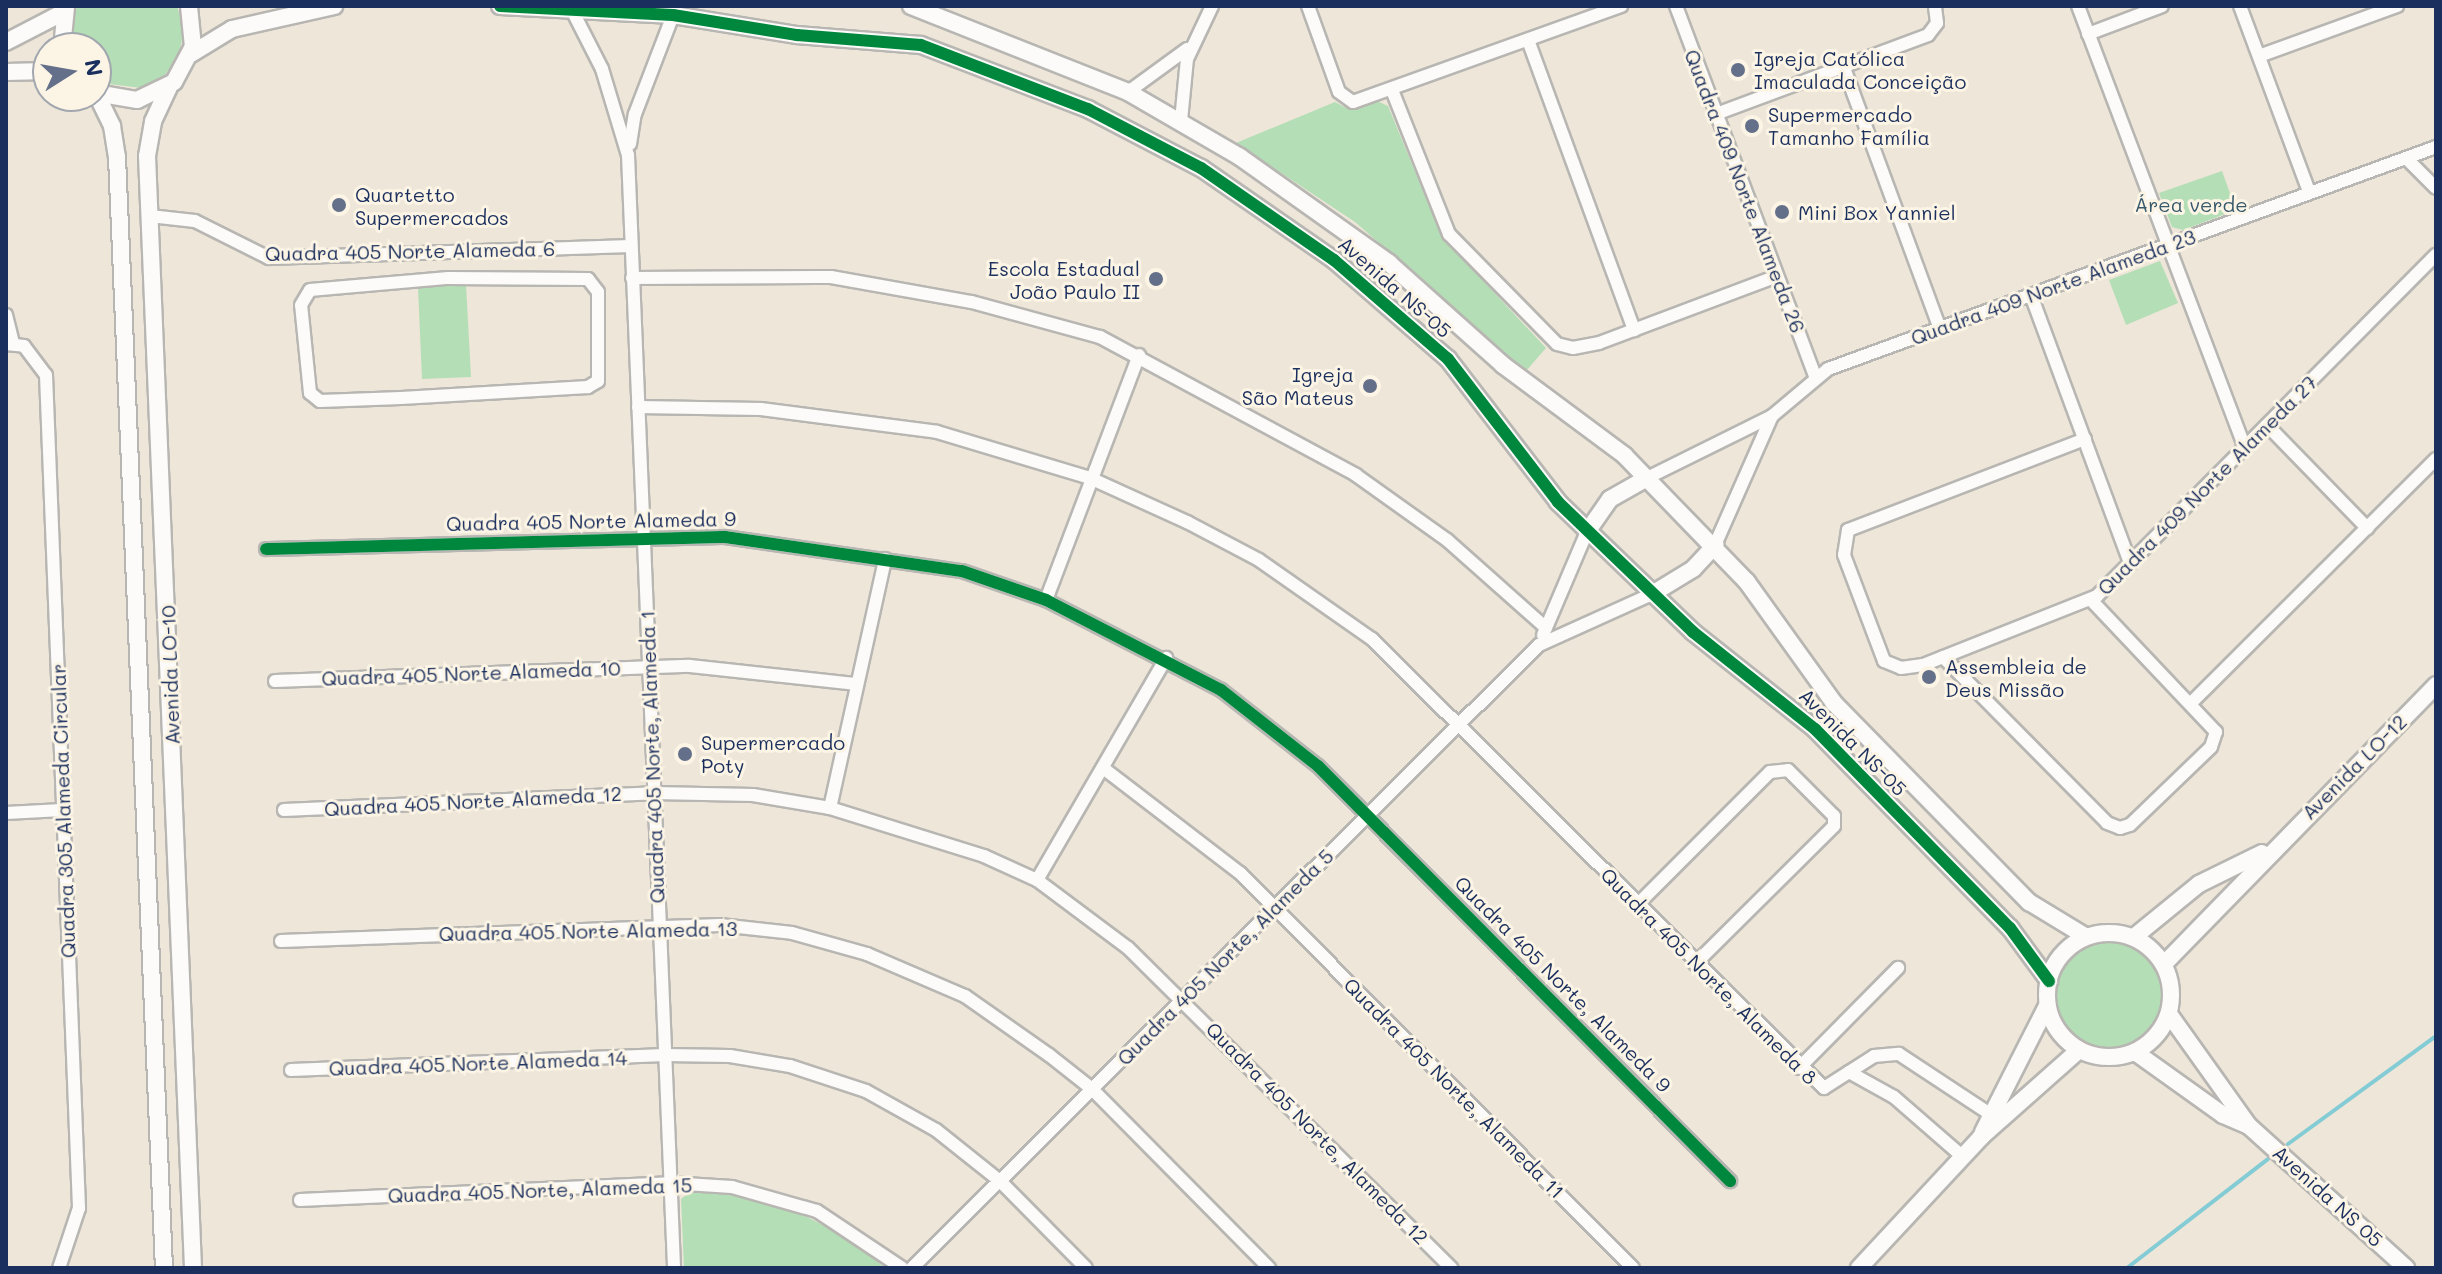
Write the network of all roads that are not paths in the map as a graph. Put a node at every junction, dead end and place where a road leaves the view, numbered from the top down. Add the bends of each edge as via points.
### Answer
1 (189, 6) edge
2 (334, 6) edge
3 (500, 6) edge
4 (911, 6) edge
5 (1212, 6) edge
6 (1308, 6) edge
7 (1621, 6) edge
8 (1676, 6) edge
9 (1935, 6) edge
10 (2078, 6) edge
11 (2162, 6) edge
12 (2240, 6) edge
13 (2397, 6) edge
14 (65, 9) edge
15 (572, 9) edge
16 (676, 11) edge
17 (63, 32) edge
18 (2088, 34) junction
19 (1528, 40) junction
20 (6, 42) edge
21 (1192, 44) junction
22 (191, 54) junction
23 (2259, 56) junction
24 (1844, 68) junction
25 (32, 71) edge
26 (6, 72) edge
27 (169, 87) junction
28 (1392, 90) junction
29 (1128, 92) junction
30 (112, 97) edge
31 (105, 112) edge
32 (1716, 114) junction
33 (1181, 121) junction
34 (2436, 147) edge
35 (628, 155) junction
36 (2406, 158) junction
37 (2436, 188) edge
38 (2309, 192) junction
39 (150, 216) junction
40 (2167, 245) junction
41 (631, 246) junction
42 (447, 253) junction
43 (2436, 255) edge
44 (1777, 276) junction
45 (448, 278) junction
46 (632, 278) junction
47 (2031, 295) junction
48 (6, 315) edge
49 (1940, 329) junction
50 (1634, 330) junction
51 (9, 343) edge
52 (1139, 355) junction
53 (1815, 376) junction
54 (638, 407) junction
55 (1772, 416) junction
56 (2267, 425) junction
57 (2085, 439) junction
58 (2245, 447) junction
59 (2436, 459) edge
60 (1090, 478) junction
61 (1647, 478) junction
62 (2367, 528) junction
63 (1587, 532) junction
64 (643, 536) junction
65 (1715, 545) junction
66 (266, 549) dead end
67 (885, 559) junction
68 (2130, 563) junction
69 (1652, 594) junction
70 (1046, 600) junction
71 (2091, 600) junction
72 (1546, 628) junction
73 (1539, 645) junction
74 (1943, 657) junction
75 (1166, 658) junction
76 (649, 666) junction
77 (275, 681) dead end
78 (857, 684) junction
79 (2436, 685) edge
80 (2191, 703) junction
81 (1458, 726) junction
82 (1103, 768) junction
83 (654, 793) junction
84 (830, 808) junction
85 (62, 810) junction
86 (284, 810) dead end
87 (6, 813) edge
88 (1367, 816) junction
89 (2272, 849) junction
90 (1037, 880) junction
91 (1637, 905) junction
92 (1275, 907) junction
93 (659, 925) junction
94 (2085, 936) junction
95 (2134, 937) junction
96 (281, 941) dead end
97 (1695, 964) junction
98 (2164, 964) junction
99 (1898, 968) dead end
100 (2049, 981) junction
101 (1184, 998) junction
102 (2047, 1006) junction
103 (2169, 1014) junction
104 (2079, 1050) junction
105 (2135, 1052) junction
106 (665, 1055) junction
107 (1799, 1068) junction
108 (291, 1070) dead end
109 (1849, 1072) junction
110 (1092, 1089) junction
111 (1990, 1114) junction
112 (2249, 1126) junction
113 (1981, 1137) junction
114 (1963, 1157) junction
115 (1000, 1181) junction
116 (1730, 1181) dead end
117 (670, 1183) junction
118 (300, 1200) dead end
119 (57, 1267) edge
120 (164, 1268) edge
121 (193, 1268) edge
122 (674, 1268) edge
123 (902, 1268) edge
124 (912, 1268) edge
125 (1086, 1268) edge
126 (1269, 1268) edge
127 (1451, 1268) edge
128 (1633, 1268) edge
129 (1859, 1268) edge
130 (2406, 1268) edge

1 - 22 street via 194,28
2 - 22 street via 232,29
3 - 15 street, Avenida NS-05
4 - 29 street, Avenida NS-05
5 - 21 street
6 - 28 street via 1339,92 1350,101
7 - 19 street
8 - 32 street, Quadra 409 Norte Alameda 26
9 - 24 street via 1937,23 1928,35
10 - 18 street
11 - 18 street
12 - 23 street
13 - 23 street
14 - 17 street
14 - 20 street
15 - 16 street, Avenida NS-05
15 - 35 street via 607,83
16 - 35 street via 635,114
16 - 63 street, Avenida NS-05 via 797,35 921,45 1088,109 1169,149 1296,232 1395,310 1472,386 1539,482
18 - 40 street
19 - 28 street
19 - 50 street
21 - 29 street via 1171,66
21 - 33 street via 1184,69
22 - 27 street
23 - 38 street
24 - 32 street
24 - 49 street
25 - 26 street
27 - 30 street via 130,101
27 - 39 street, Avenida LO-10 via 149,144
28 - 50 street via 1449,234 1549,339 1586,347
29 - 33 street, Avenida NS-05
31 - 120 street, Avenida LO-10 via 117,166
32 - 44 street, Quadra 409 Norte Alameda 26
33 - 61 street, Avenida NS-05 via 1349,232 1503,365 1604,438
34 - 36 street, Quadra 409 Norte Alameda 23
35 - 41 street, Quadra 405 Norte, Alameda 1
36 - 37 street
36 - 38 street, Quadra 409 Norte Alameda 23
38 - 40 street, Quadra 409 Norte Alameda 23
39 - 42 street, Quadra 405 Norte Alameda 6 via 195,221 269,258
39 - 121 street, Avenida LO-10
40 - 47 street, Quadra 409 Norte Alameda 23
40 - 58 street
41 - 42 street, Quadra 405 Norte Alameda 6
41 - 46 street, Quadra 405 Norte, Alameda 1
42 - 45 street
43 - 56 street, Quadra 409 Norte Alameda 27
44 - 50 street
44 - 53 street, Quadra 409 Norte Alameda 26
45 - 45 street via 588,279 598,292 598,381 588,387 320,401 310,393 301,305 310,290
46 - 52 street via 831,277 972,302 1100,337
46 - 54 street, Quadra 405 Norte, Alameda 1
47 - 49 street, Quadra 409 Norte Alameda 23
47 - 57 street
48 - 51 street
49 - 53 street, Quadra 409 Norte Alameda 23
51 - 85 street, Quadra 305 Alameda Circular via 35,356 46,375
52 - 60 street
52 - 72 street via 1356,475 1447,540
53 - 55 street, Quadra 409 Norte Alameda 23
54 - 60 street, Quadra 405 Norte, Alameda 8 via 761,409 870,420 937,432
54 - 64 street, Quadra 405 Norte, Alameda 1
55 - 61 street, Quadra 409 Norte Alameda 23
55 - 65 street, Quadra 409 Norte Alameda 23
56 - 58 street, Quadra 409 Norte Alameda 27
56 - 62 street
57 - 68 street
57 - 74 street, Quadra 409 Norte Alameda 27 via 1855,524 1844,538 1844,555 1880,654 1896,667
58 - 68 street, Quadra 409 Norte Alameda 27
59 - 62 street
60 - 70 street
60 - 81 street, Quadra 405 Norte, Alameda 8 via 1259,560 1372,639
61 - 63 street via 1610,499
61 - 65 street, Avenida NS-05
62 - 80 street
63 - 69 street, Avenida NS-05
63 - 72 street
64 - 66 street, Quadra 405 Norte Alameda 9
64 - 67 street, Quadra 405 Norte Alameda 9 via 786,542
64 - 76 street, Quadra 405 Norte, Alameda 1
65 - 69 street via 1693,569
65 - 94 street, Avenida NS-05 via 1769,609 1834,703 2029,902
67 - 70 street, Quadra 405 Norte Alameda 9 via 962,571
67 - 78 street
68 - 71 street, Quadra 409 Norte Alameda 27
69 - 73 street
69 - 100 street, Avenida NS-05 via 1815,729 2010,928
70 - 75 street, Quadra 405 Norte Alameda 9
71 - 74 street, Quadra 409 Norte Alameda 27
71 - 80 street
72 - 73 street
73 - 81 street, Quadra 405 Norte, Alameda 5
74 - 80 street via 2107,823 2120,828 2138,819 2216,736
75 - 82 street
75 - 88 street, Quadra 405 Norte Alameda 9 via 1272,728
76 - 77 street, Quadra 405 Norte Alameda 10
76 - 78 street, Quadra 405 Norte Alameda 10 via 728,667
76 - 83 street, Quadra 405 Norte, Alameda 1
78 - 84 street
79 - 89 street, Avenida LO-12
81 - 88 street, Quadra 405 Norte, Alameda 5
81 - 91 street, Quadra 405 Norte, Alameda 8
82 - 90 street
82 - 92 street, Quadra 405 Norte, Alameda 11 via 1193,834
83 - 84 street, Quadra 405 Norte Alameda 12 via 753,795
83 - 86 street, Quadra 405 Norte Alameda 12
83 - 93 street, Quadra 405 Norte, Alameda 1
84 - 90 street, Quadra 405 Norte Alameda 12 via 925,834
85 - 87 street
85 - 119 street, Quadra 305 Alameda Circular via 79,1208
88 - 92 street, Quadra 405 Norte, Alameda 5
88 - 116 street, Quadra 405 Norte, Alameda 9
89 - 95 street, Avenida LO-12 via 2199,884
89 - 98 street, Avenida LO-12
90 - 101 street, Quadra 405 Norte Alameda 12
91 - 97 street, Quadra 405 Norte, Alameda 8
91 - 97 street via 1770,772 1788,770 1834,816 1834,826
92 - 101 street, Quadra 405 Norte, Alameda 5
92 - 128 street, Quadra 405 Norte, Alameda 11
93 - 96 street, Quadra 405 Norte Alameda 13
93 - 106 street, Quadra 405 Norte, Alameda 1
93 - 110 street, Quadra 405 Norte Alameda 13 via 777,931 902,966 988,1010
94 - 95 street via 2116,932
94 - 100 street via 2063,952
95 - 98 street
97 - 107 street, Quadra 405 Norte, Alameda 8
98 - 103 street via 2170,980
99 - 107 street
100 - 102 street
101 - 110 street, Quadra 405 Norte, Alameda 5
101 - 127 street, Quadra 405 Norte, Alameda 12
102 - 104 street via 2059,1031
102 - 111 street
103 - 105 street via 2161,1030
103 - 112 street, Avenida NS 05
104 - 105 street via 2117,1057
104 - 113 street
105 - 112 street, Avenida NS 05 via 2223,1115
106 - 108 street, Quadra 405 Norte Alameda 14
106 - 115 street, Quadra 405 Norte Alameda 14 via 760,1060 850,1084 922,1121
106 - 117 street, Quadra 405 Norte, Alameda 1
107 - 109 street, Quadra 405 Norte, Alameda 8 via 1824,1088
109 - 111 street, Quadra 405 Norte, Alameda 8 via 1874,1056 1899,1054
109 - 114 street via 1894,1097
110 - 115 street, Quadra 405 Norte, Alameda 5
110 - 126 street, Quadra 405 Norte Alameda 13
111 - 113 street
112 - 130 street, Avenida NS 05
113 - 114 street
114 - 129 street
115 - 124 street, Quadra 405 Norte, Alameda 5
115 - 125 street, Quadra 405 Norte Alameda 14
117 - 118 street, Quadra 405 Norte, Alameda 15
117 - 122 street, Quadra 405 Norte, Alameda 1
117 - 123 street, Quadra 405 Norte, Alameda 15 via 743,1188 797,1203 848,1228

